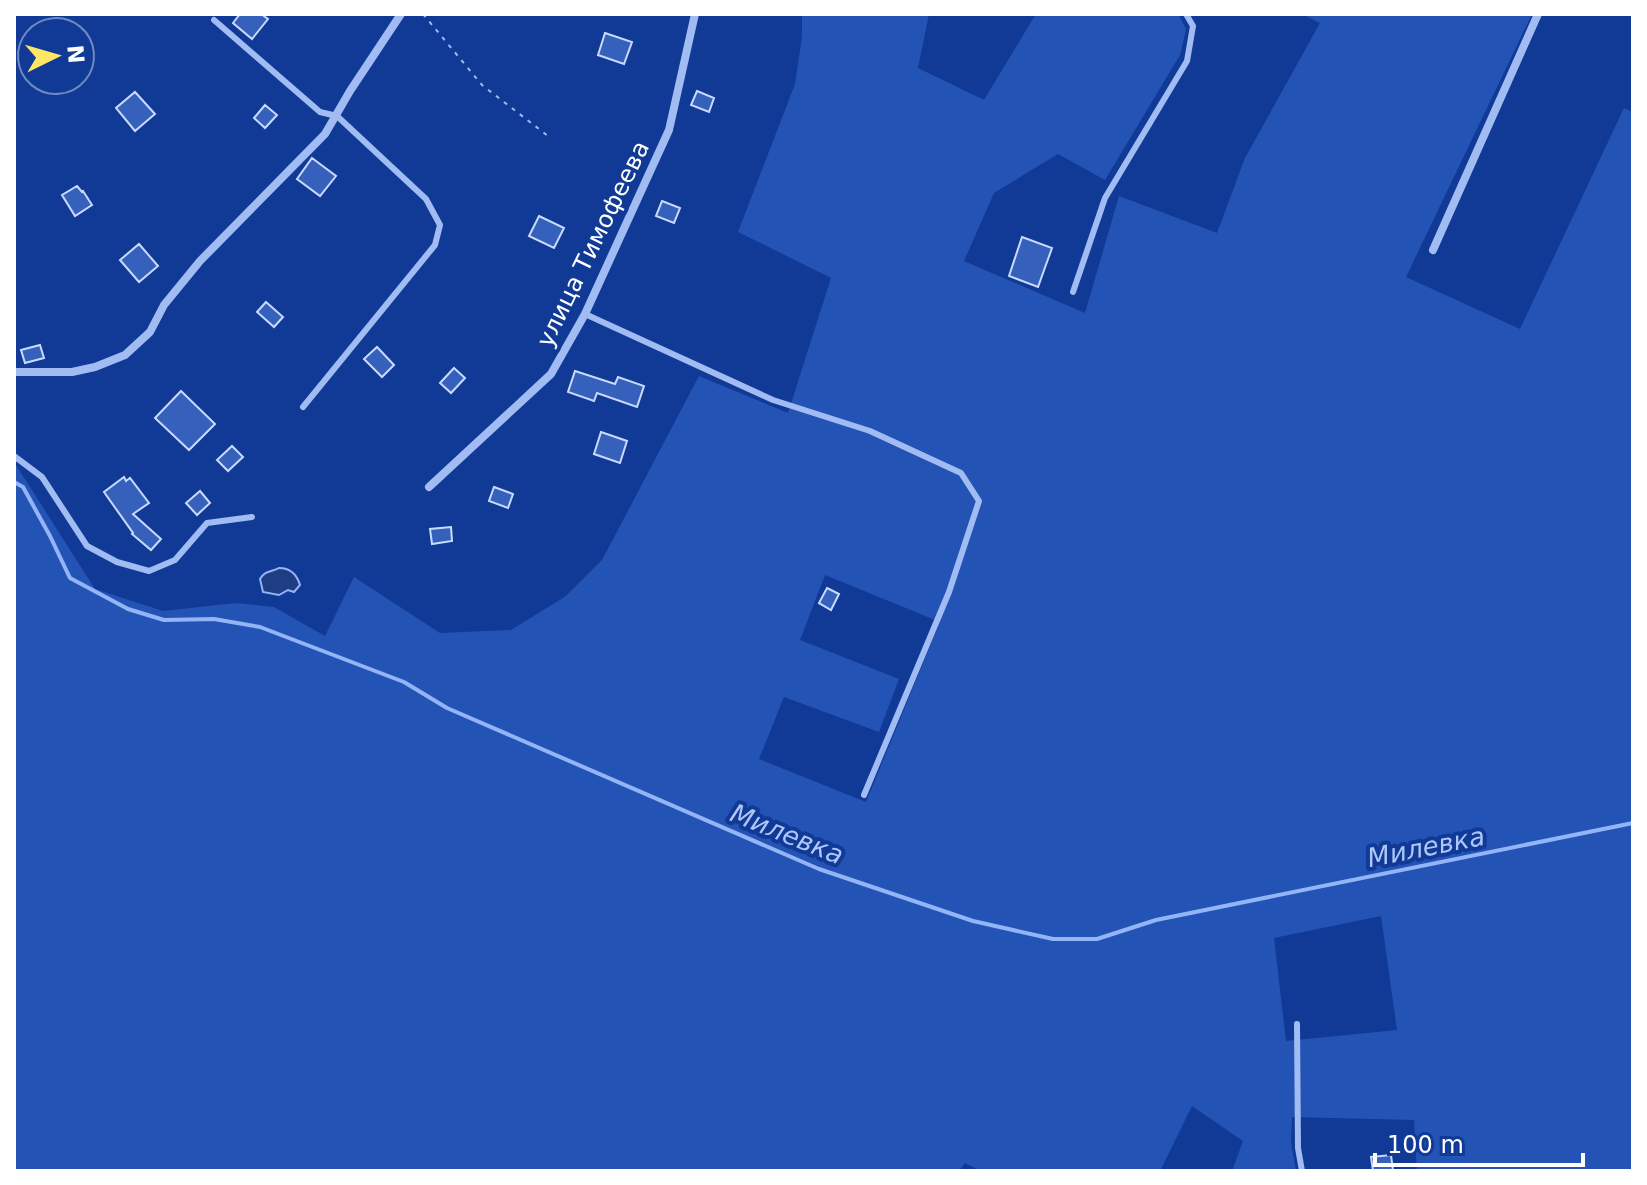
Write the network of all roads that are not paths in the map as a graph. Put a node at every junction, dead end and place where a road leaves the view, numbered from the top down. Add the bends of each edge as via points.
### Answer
1 (401, 14) edge
2 (695, 14) edge
3 (1186, 14) edge
4 (1538, 14) edge
5 (214, 20) dead end
6 (337, 116) junction
7 (1433, 250) dead end
8 (1073, 292) dead end
9 (585, 314) junction
10 (14, 372) edge
11 (303, 407) dead end
12 (14, 456) edge
13 (429, 487) dead end
14 (252, 517) dead end
15 (864, 795) dead end
16 (1297, 1024) dead end
17 (1302, 1171) edge

1 - 6 street
2 - 9 street, улица Тимофеева via 669,130
3 - 8 lane via 1193,26 1187,61 1105,198
4 - 7 street
5 - 6 lane via 320,112
6 - 10 street via 200,261 164,305 150,332 125,355 72,372
6 - 11 lane via 426,199 440,225 435,245
9 - 13 street, улица Тимофеева via 551,374
9 - 15 lane via 773,400 870,431 961,473 979,501 949,592
12 - 14 lane via 42,477 87,546 149,571 175,560 207,523
16 - 17 lane

